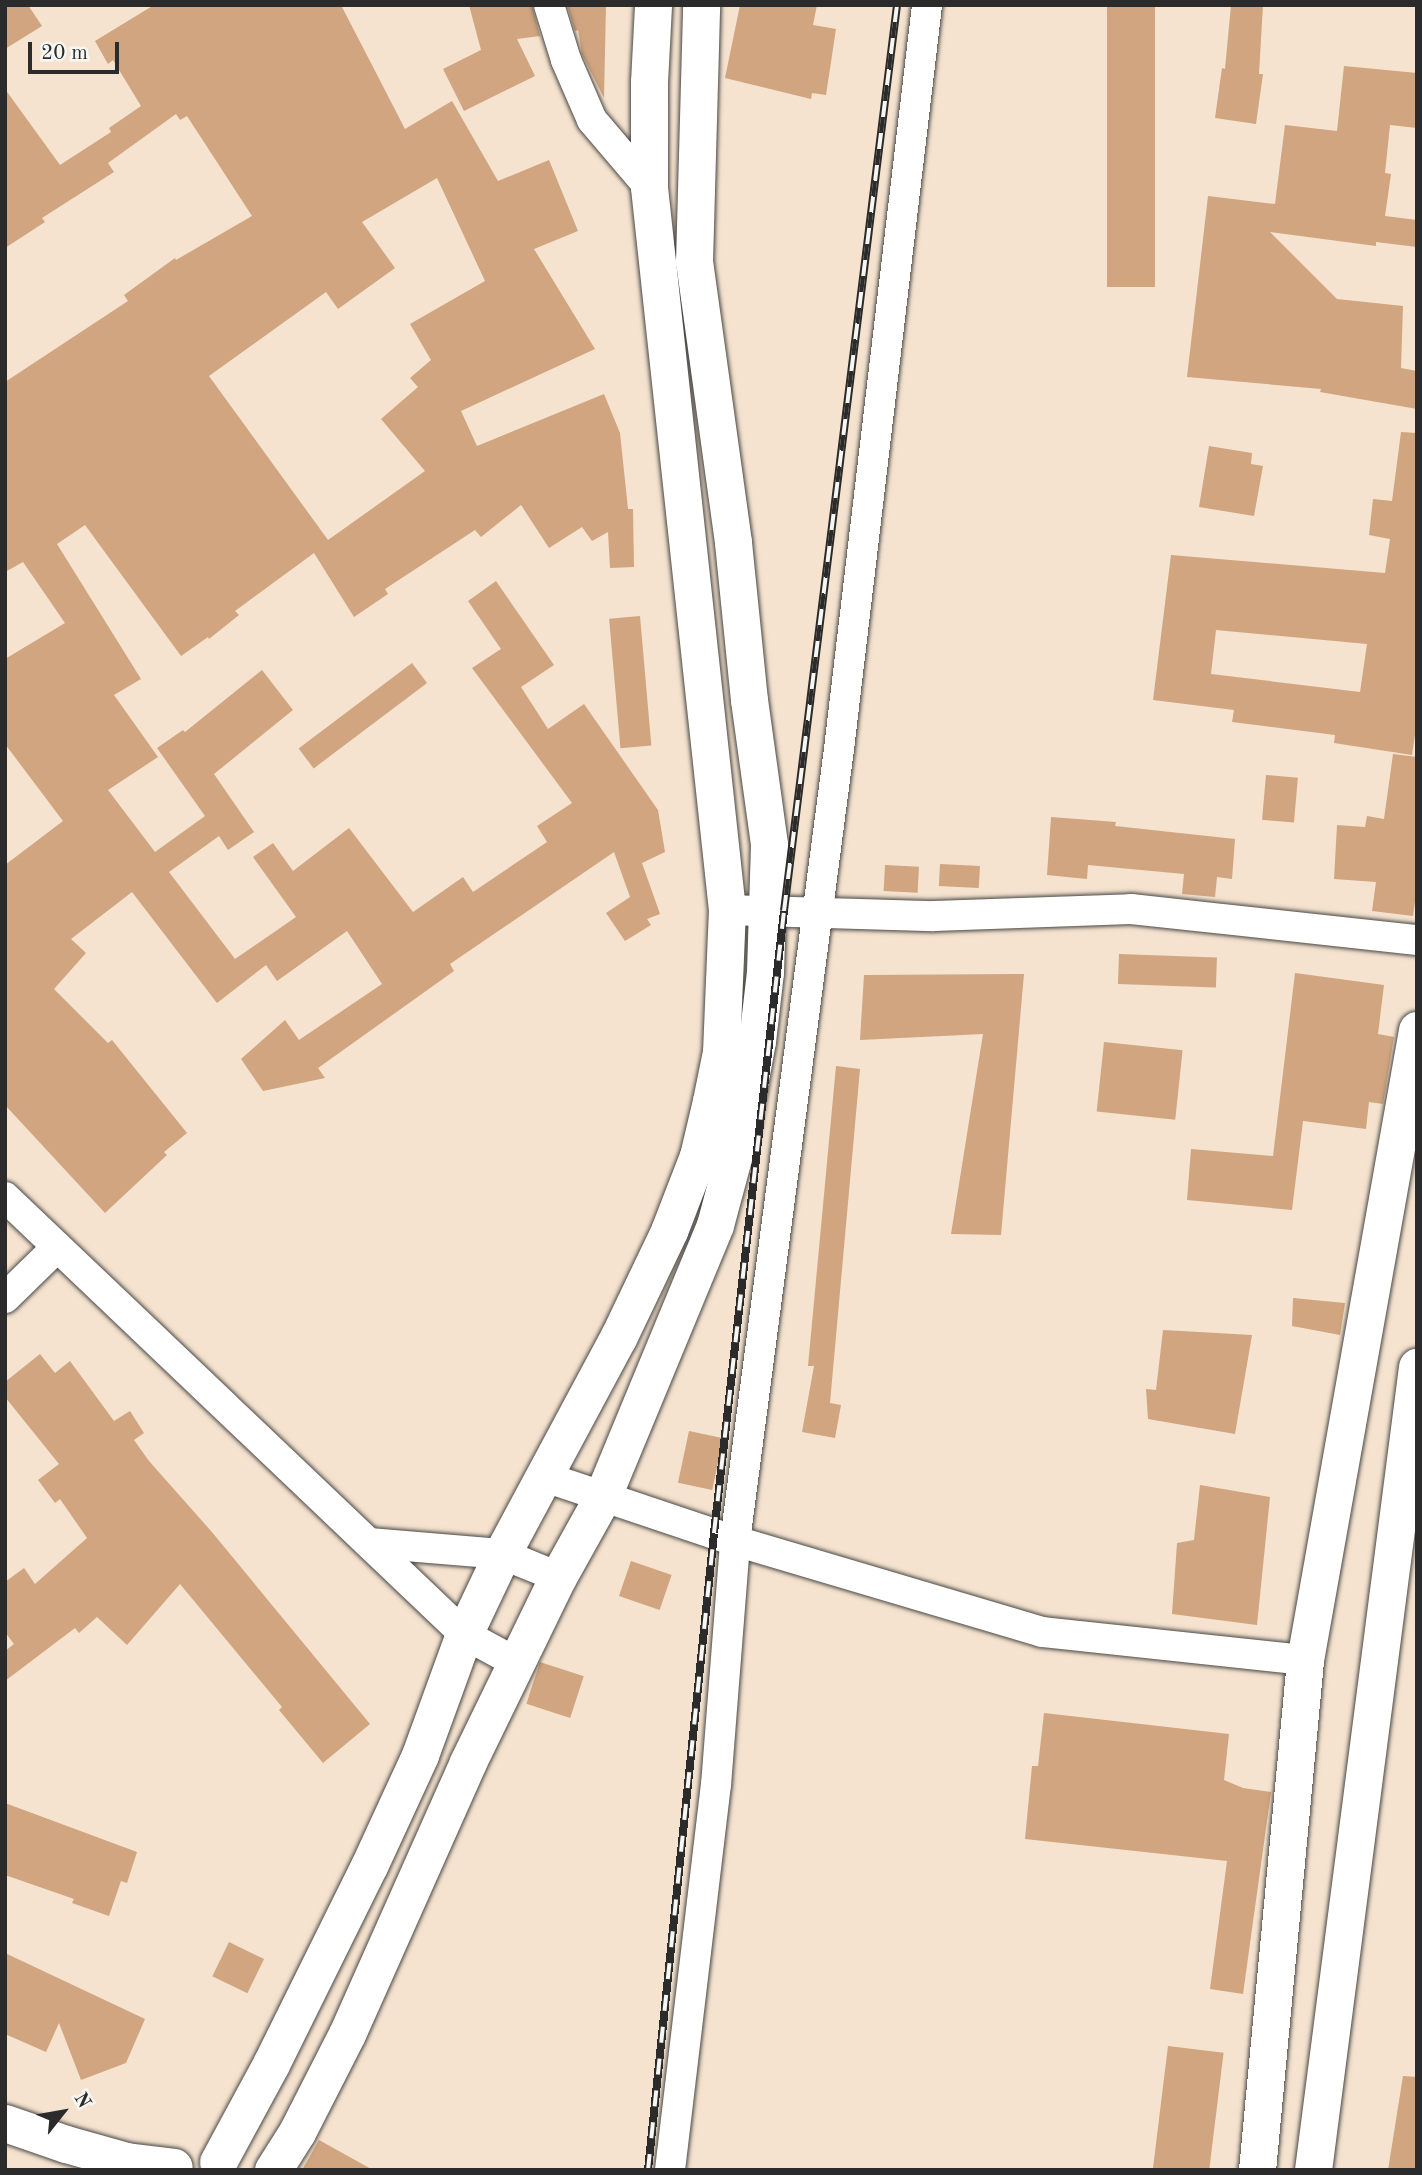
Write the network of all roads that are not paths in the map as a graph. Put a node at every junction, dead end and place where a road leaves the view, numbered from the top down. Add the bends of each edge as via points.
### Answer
1 (548, 5) edge
2 (653, 5) edge
3 (701, 5) edge
4 (927, 5) edge
5 (649, 187) junction
6 (727, 910) junction
7 (767, 911) junction
8 (817, 912) junction
9 (1417, 940) edge
10 (1417, 1030) edge
11 (5, 1197) edge
12 (57, 1247) junction
13 (5, 1298) edge
14 (1417, 1367) edge
15 (545, 1477) junction
16 (602, 1498) junction
17 (735, 1541) junction
18 (369, 1543) junction
19 (502, 1554) junction
20 (558, 1577) junction
21 (464, 1634) junction
22 (1305, 1660) junction
23 (517, 1663) junction
24 (5, 2123) edge
25 (223, 2166) edge
26 (173, 2169) edge
27 (273, 2170) edge
28 (670, 2170) edge
29 (1257, 2170) edge
30 (1313, 2170) edge

1 - 5 street via 592,120
2 - 5 street
3 - 7 street via 694,262 763,785 769,844
4 - 8 street
5 - 6 street
6 - 7 street
6 - 15 street via 720,1052 698,1156 652,1267
7 - 8 street
7 - 16 street via 757,1041 741,1128 715,1225
8 - 9 street via 934,916 1131,909
8 - 17 street
10 - 22 street
11 - 12 street
12 - 13 street
12 - 18 street
14 - 30 street
15 - 16 street
15 - 19 street
16 - 17 street via 665,1514
16 - 20 street
17 - 22 street via 1042,1632
17 - 28 street via 715,1799
18 - 19 street
18 - 21 street
19 - 20 street
19 - 21 street
20 - 23 street
21 - 23 street
21 - 25 street via 420,1755
22 - 29 street
23 - 27 street via 347,2034
24 - 26 street via 114,2157
25 - 26 street via 188,2161

